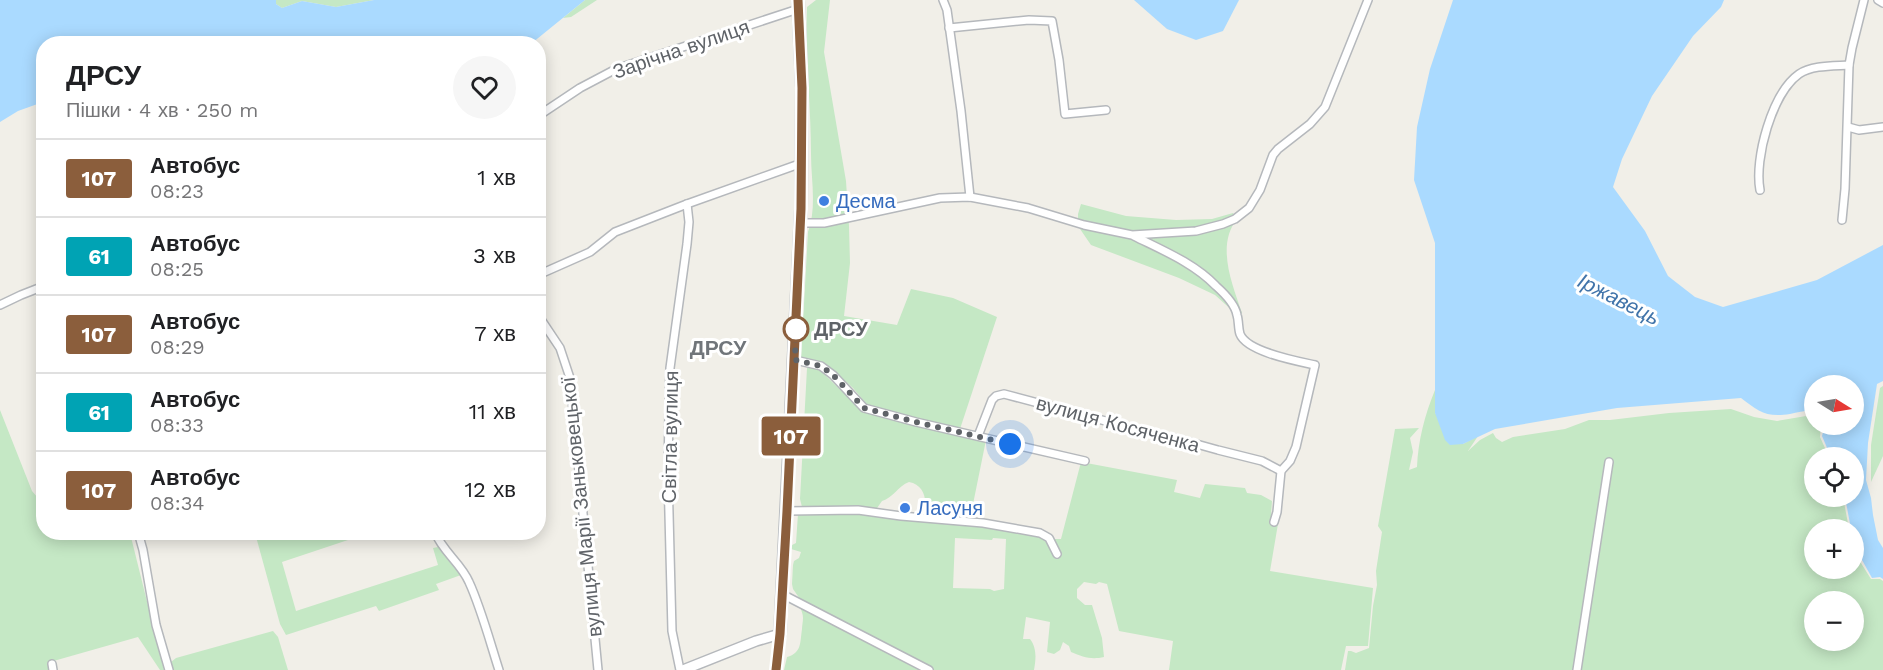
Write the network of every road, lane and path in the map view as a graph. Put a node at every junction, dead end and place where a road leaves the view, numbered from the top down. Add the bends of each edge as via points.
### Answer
1 (943, 0) edge
2 (1368, 0) edge
3 (1864, 0) edge
4 (1878, 0) edge
5 (1883, 3) edge
6 (798, 6) edge
7 (949, 28) junction
8 (1849, 65) junction
9 (546, 110) edge
10 (1106, 110) dead end
11 (1848, 127) junction
12 (1883, 127) edge
13 (802, 163) junction
14 (1760, 190) dead end
15 (970, 197) junction
16 (687, 204) junction
17 (1842, 220) dead end
18 (801, 223) junction
19 (1132, 235) junction
20 (546, 271) edge
21 (36, 289) edge
22 (0, 305) edge
23 (546, 327) edge
24 (795, 360) junction
25 (978, 436) junction
26 (1085, 461) dead end
27 (1609, 462) dead end
28 (1281, 471) junction
29 (787, 511) junction
30 (1274, 522) dead end
31 (140, 540) edge
32 (437, 540) edge
33 (1057, 554) dead end
34 (782, 594) junction
35 (780, 634) junction
36 (169, 670) edge
37 (499, 670) edge
38 (598, 670) edge
39 (681, 670) edge
40 (776, 670) edge
41 (929, 670) edge
42 (1577, 670) edge

1 - 7 street
2 - 19 street via 1325,107 1273,155 1250,208 1235,219 1207,229
3 - 8 street
4 - 5 street
6 - 9 street, Зарічна вулиця via 616,69
6 - 13 main road
7 - 10 street via 1052,21 1065,114
7 - 15 street
8 - 11 street
8 - 14 street via 1800,73 1784,89 1766,131 1759,160
11 - 12 street
11 - 17 street
13 - 16 street
13 - 18 main road
15 - 18 street via 940,198 824,223
15 - 19 street
16 - 20 street via 615,232 590,252
16 - 39 street, Світла вулиця via 687,244 670,368 668,474 672,631
18 - 24 main road
19 - 28 street via 1204,274 1234,306 1245,340 1264,351 1315,365 1296,447
21 - 22 street
23 - 38 street, вулиця Марії Заньковецької via 560,348 570,378
24 - 25 street via 821,366 864,408
24 - 29 main road
25 - 26 street
25 - 28 street, вулиця Косяченка via 992,400 1004,394 1262,461
27 - 42 street
28 - 30 street
29 - 33 street via 858,510 983,523 1040,533 1049,538
29 - 34 main road
31 - 36 street
32 - 37 street via 469,581
34 - 35 main road
34 - 41 street
35 - 39 street
35 - 40 street

